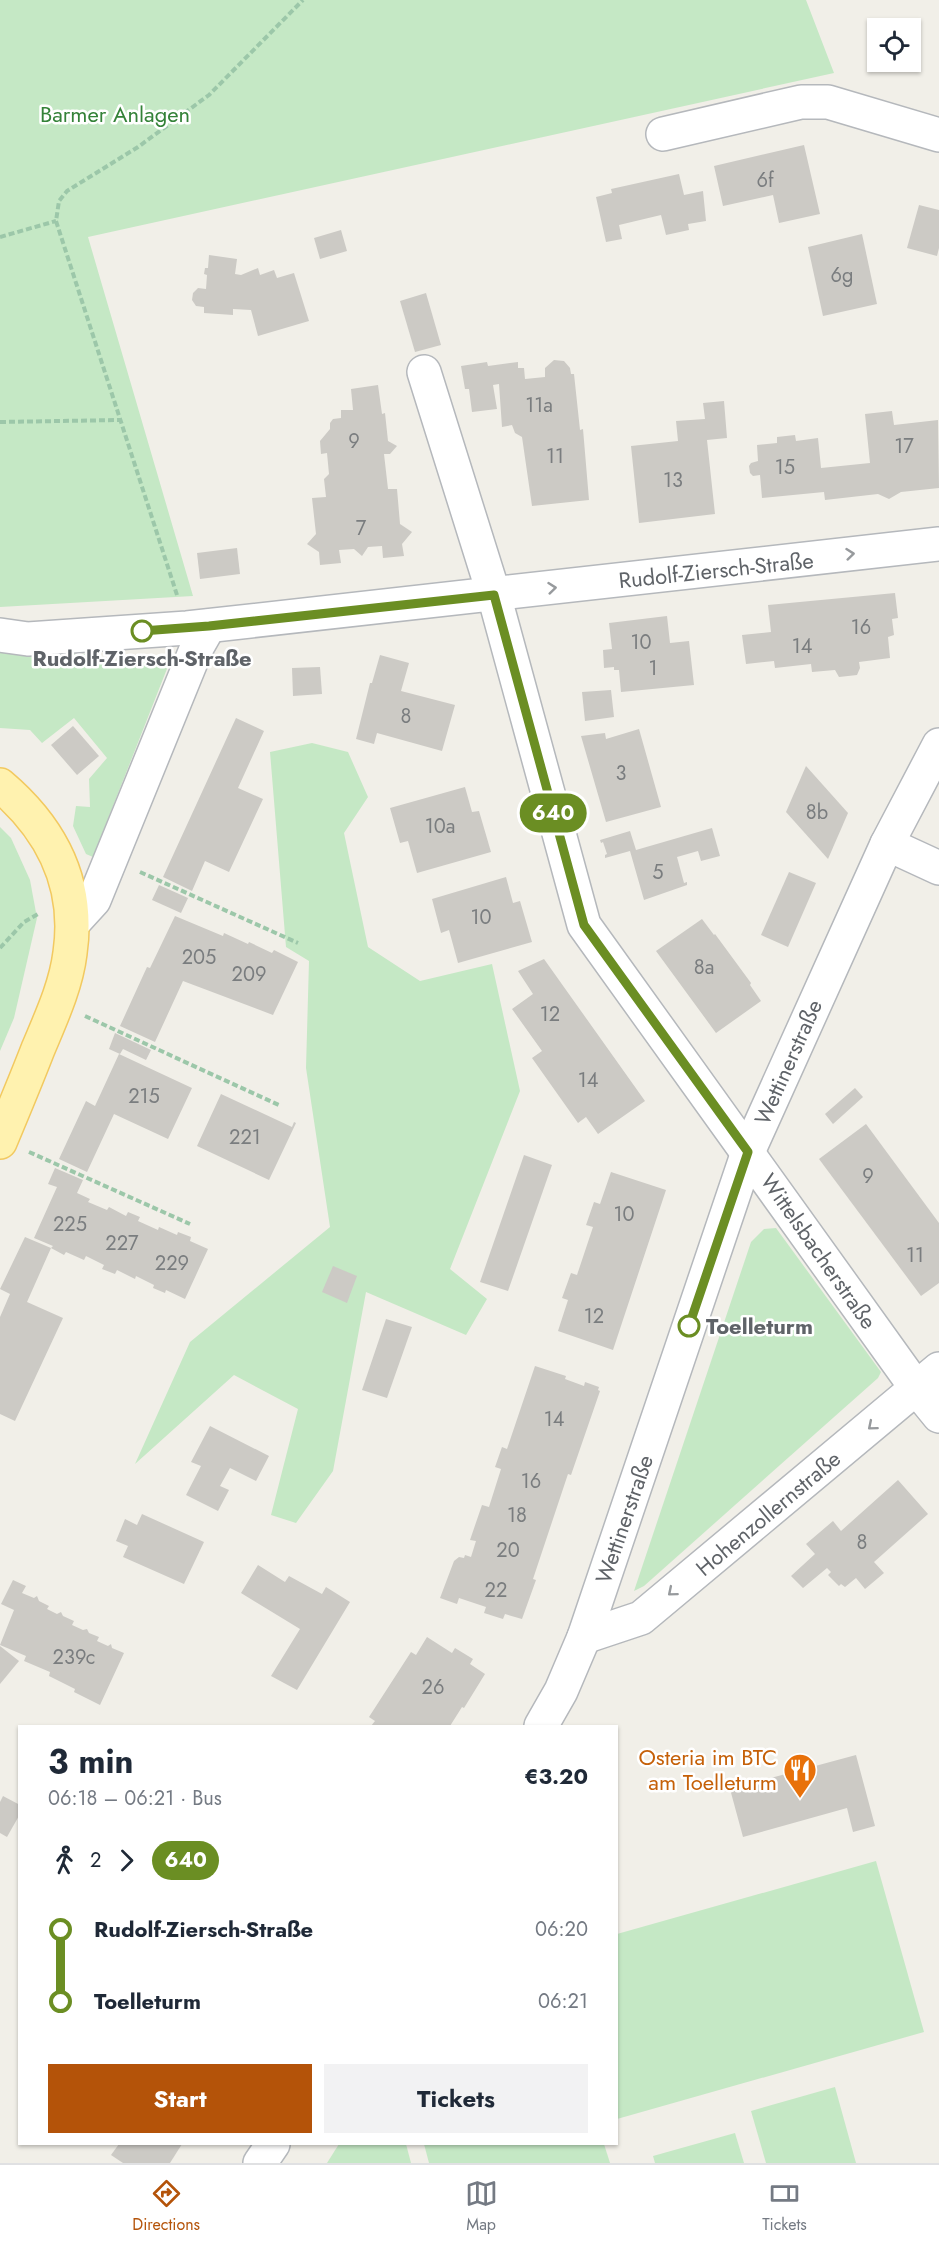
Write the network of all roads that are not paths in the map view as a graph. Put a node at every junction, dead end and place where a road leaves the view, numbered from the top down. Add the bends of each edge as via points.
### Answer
1 (663, 134) dead end
2 (939, 135) edge
3 (424, 372) dead end
4 (939, 544) edge
5 (494, 595) junction
6 (198, 627) junction
7 (0, 635) edge
8 (939, 745) edge
9 (0, 785) edge
10 (887, 844) junction
11 (939, 868) edge
12 (72, 910) junction
13 (0, 1142) edge
14 (748, 1152) junction
15 (928, 1379) edge
16 (939, 1416) edge
17 (584, 1637) junction
18 (542, 1725) edge
19 (272, 2145) edge
20 (260, 2163) edge

1 - 2 street via 801,102 828,102
3 - 5 street
5 -> 4 street, Rudolf-Ziersch-Straße
5 - 6 street, Rudolf-Ziersch-Straße
5 - 14 street, Wittelsbacherstraße via 584,925
6 - 7 street, Rudolf-Ziersch-Straße via 28,639
6 - 12 street via 197,647 94,900
8 - 10 street, Wettinerstraße
9 - 12 main road via 21,802 42,829 58,858
10 - 11 street
10 - 14 street, Wettinerstraße
12 - 13 main road via 70,956 57,1003
14 - 15 street, Wittelsbacherstraße
14 - 17 street, Wettinerstraße
15 - 16 street, Wittelsbacherstraße
15 -> 17 street, Hohenzollernstraße via 641,1618
17 - 18 street, Wettinerstraße
19 - 20 street

